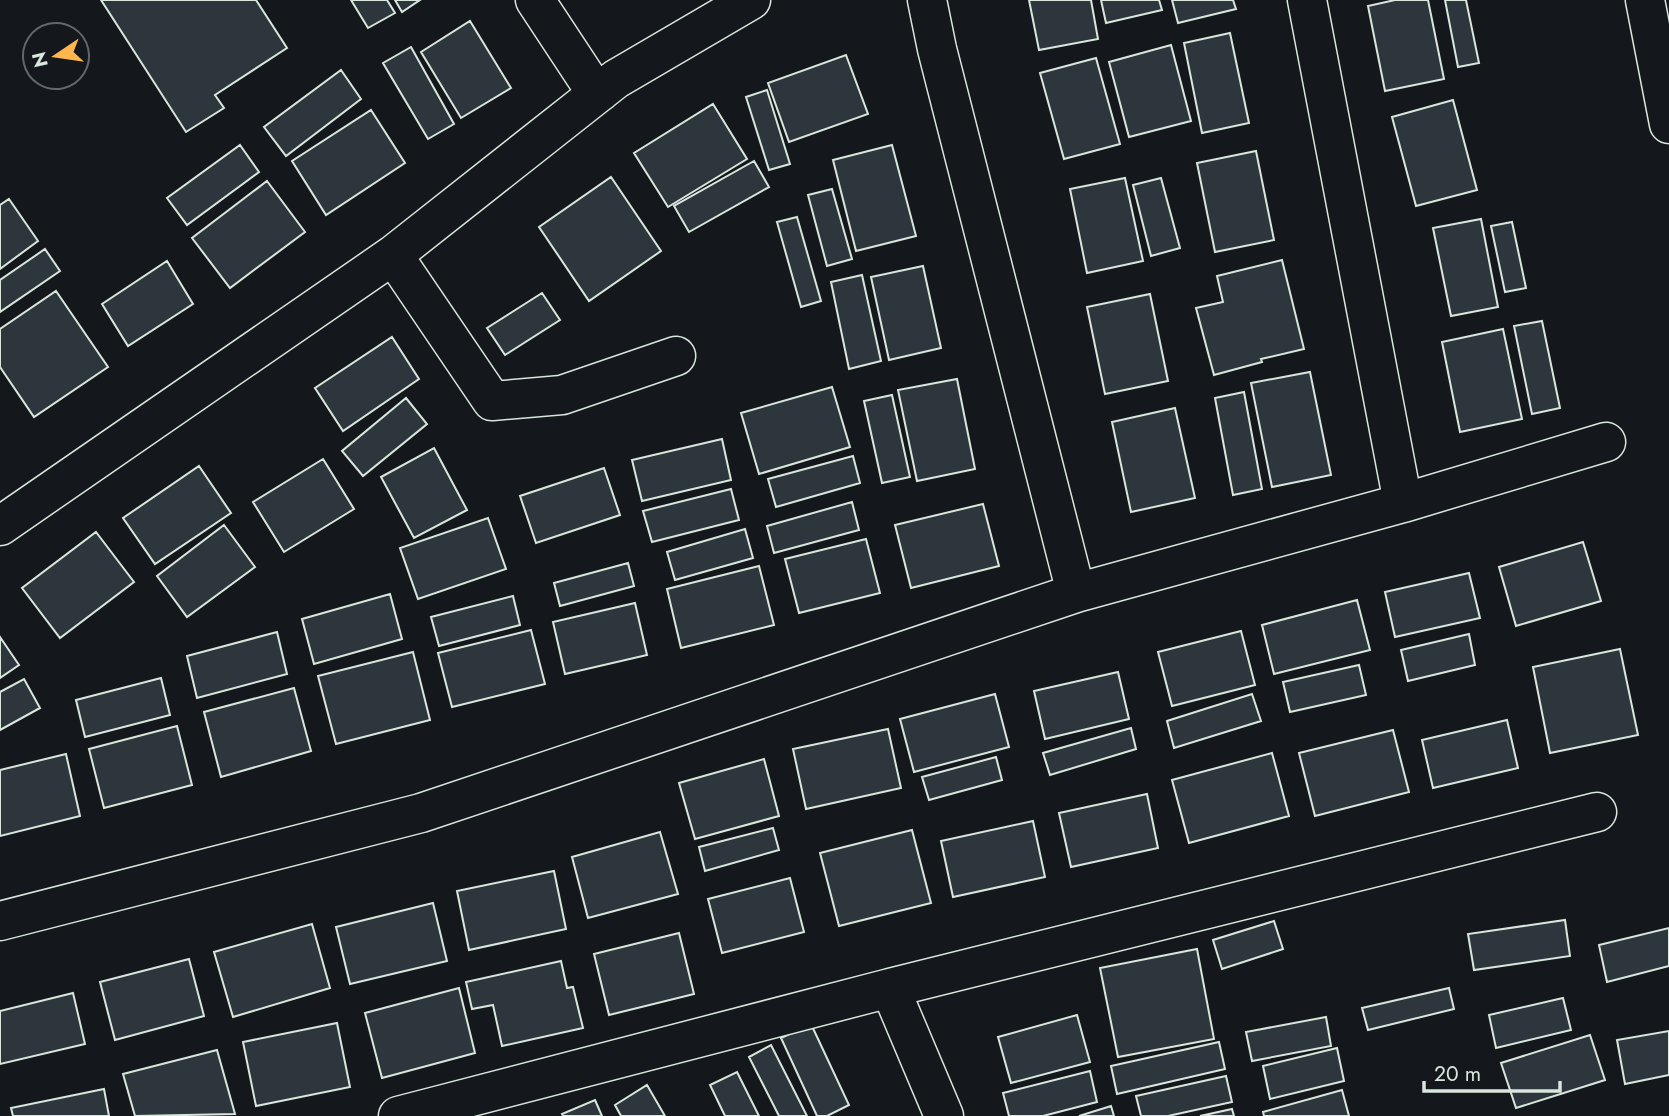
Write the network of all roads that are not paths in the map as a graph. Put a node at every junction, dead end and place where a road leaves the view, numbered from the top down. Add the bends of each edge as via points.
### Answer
1 (535, 0) edge
2 (751, 0) edge
3 (928, 0) edge
4 (1307, 0) edge
5 (1645, 0) edge
6 (600, 92) junction
7 (1669, 124) edge
8 (393, 255) junction
9 (676, 356) dead end
10 (1606, 442) dead end
11 (1403, 503) junction
12 (0, 526) edge
13 (1076, 593) junction
14 (1597, 812) dead end
15 (0, 921) edge
16 (890, 988) junction
17 (398, 1116) edge
18 (944, 1116) edge

1 - 6 street
2 - 6 street
3 - 13 street
4 - 11 street
5 - 7 street
6 - 8 street
8 - 9 street via 492,401 562,395
8 - 12 street
10 - 11 street
11 - 13 street
13 - 15 street via 421,813
14 - 16 street
16 - 17 street
16 - 18 street

